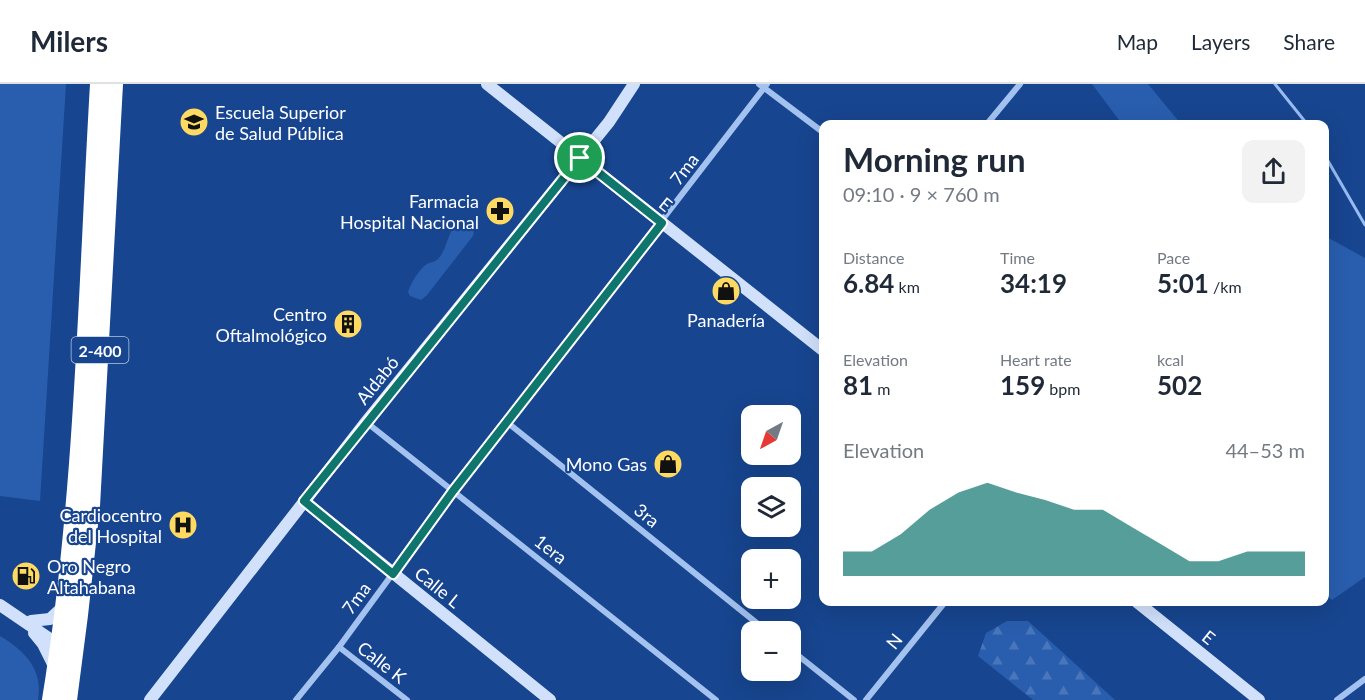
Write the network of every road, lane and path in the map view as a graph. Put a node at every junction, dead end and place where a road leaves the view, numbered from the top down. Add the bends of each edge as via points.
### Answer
1 (99, 84) edge
2 (114, 84) edge
3 (487, 84) edge
4 (634, 84) edge
5 (1020, 84) edge
6 (763, 85) edge
7 (990, 120) edge
8 (819, 129) edge
9 (580, 158) junction
10 (662, 223) junction
11 (819, 347) edge
12 (366, 422) junction
13 (508, 423) junction
14 (453, 491) junction
15 (304, 501) junction
16 (393, 574) junction
17 (0, 605) edge
18 (942, 606) edge
19 (1142, 606) edge
20 (63, 607) junction
21 (754, 621) edge
22 (29, 623) junction
23 (67, 644) junction
24 (339, 647) junction
25 (801, 658) edge
26 (56, 672) junction
27 (1365, 680) edge
28 (51, 700) edge
29 (68, 700) edge
30 (150, 700) edge
31 (296, 700) edge
32 (407, 700) edge
33 (550, 700) edge
34 (716, 700) edge
35 (854, 700) edge
36 (866, 700) edge
37 (1259, 700) edge
38 (1337, 700) edge

1 - 20 highway, 2-400 via 75,505
2 - 23 highway, 2-400 via 91,506
3 - 9 main road, E
4 - 9 main road, Aldabó
5 - 7 street
6 - 8 street
6 - 10 street, 7ma
9 - 10 main road, E
9 - 12 main road, Aldabó
10 - 11 main road, E
10 - 13 street, 7ma
12 - 14 street, 1era
12 - 15 main road, Aldabó
13 - 14 street, 7ma
13 - 21 street, 3ra
14 - 16 street, 7ma
14 - 34 street, 1era
15 - 16 main road, Calle L
15 - 30 main road, Aldabó
16 - 24 street, 7ma
16 - 33 main road, Calle L
17 - 22 main road
18 - 36 street, N
19 - 37 main road, E
20 - 22 main road via 50,619
20 - 23 highway, 2-400
22 - 23 main road via 50,639
22 - 26 main road
23 - 26 highway, 2-400
23 - 29 highway, 2-400
24 - 31 street, 7ma
24 - 32 street, Calle K
25 - 35 street
26 - 28 highway, 2-400
27 - 38 street

